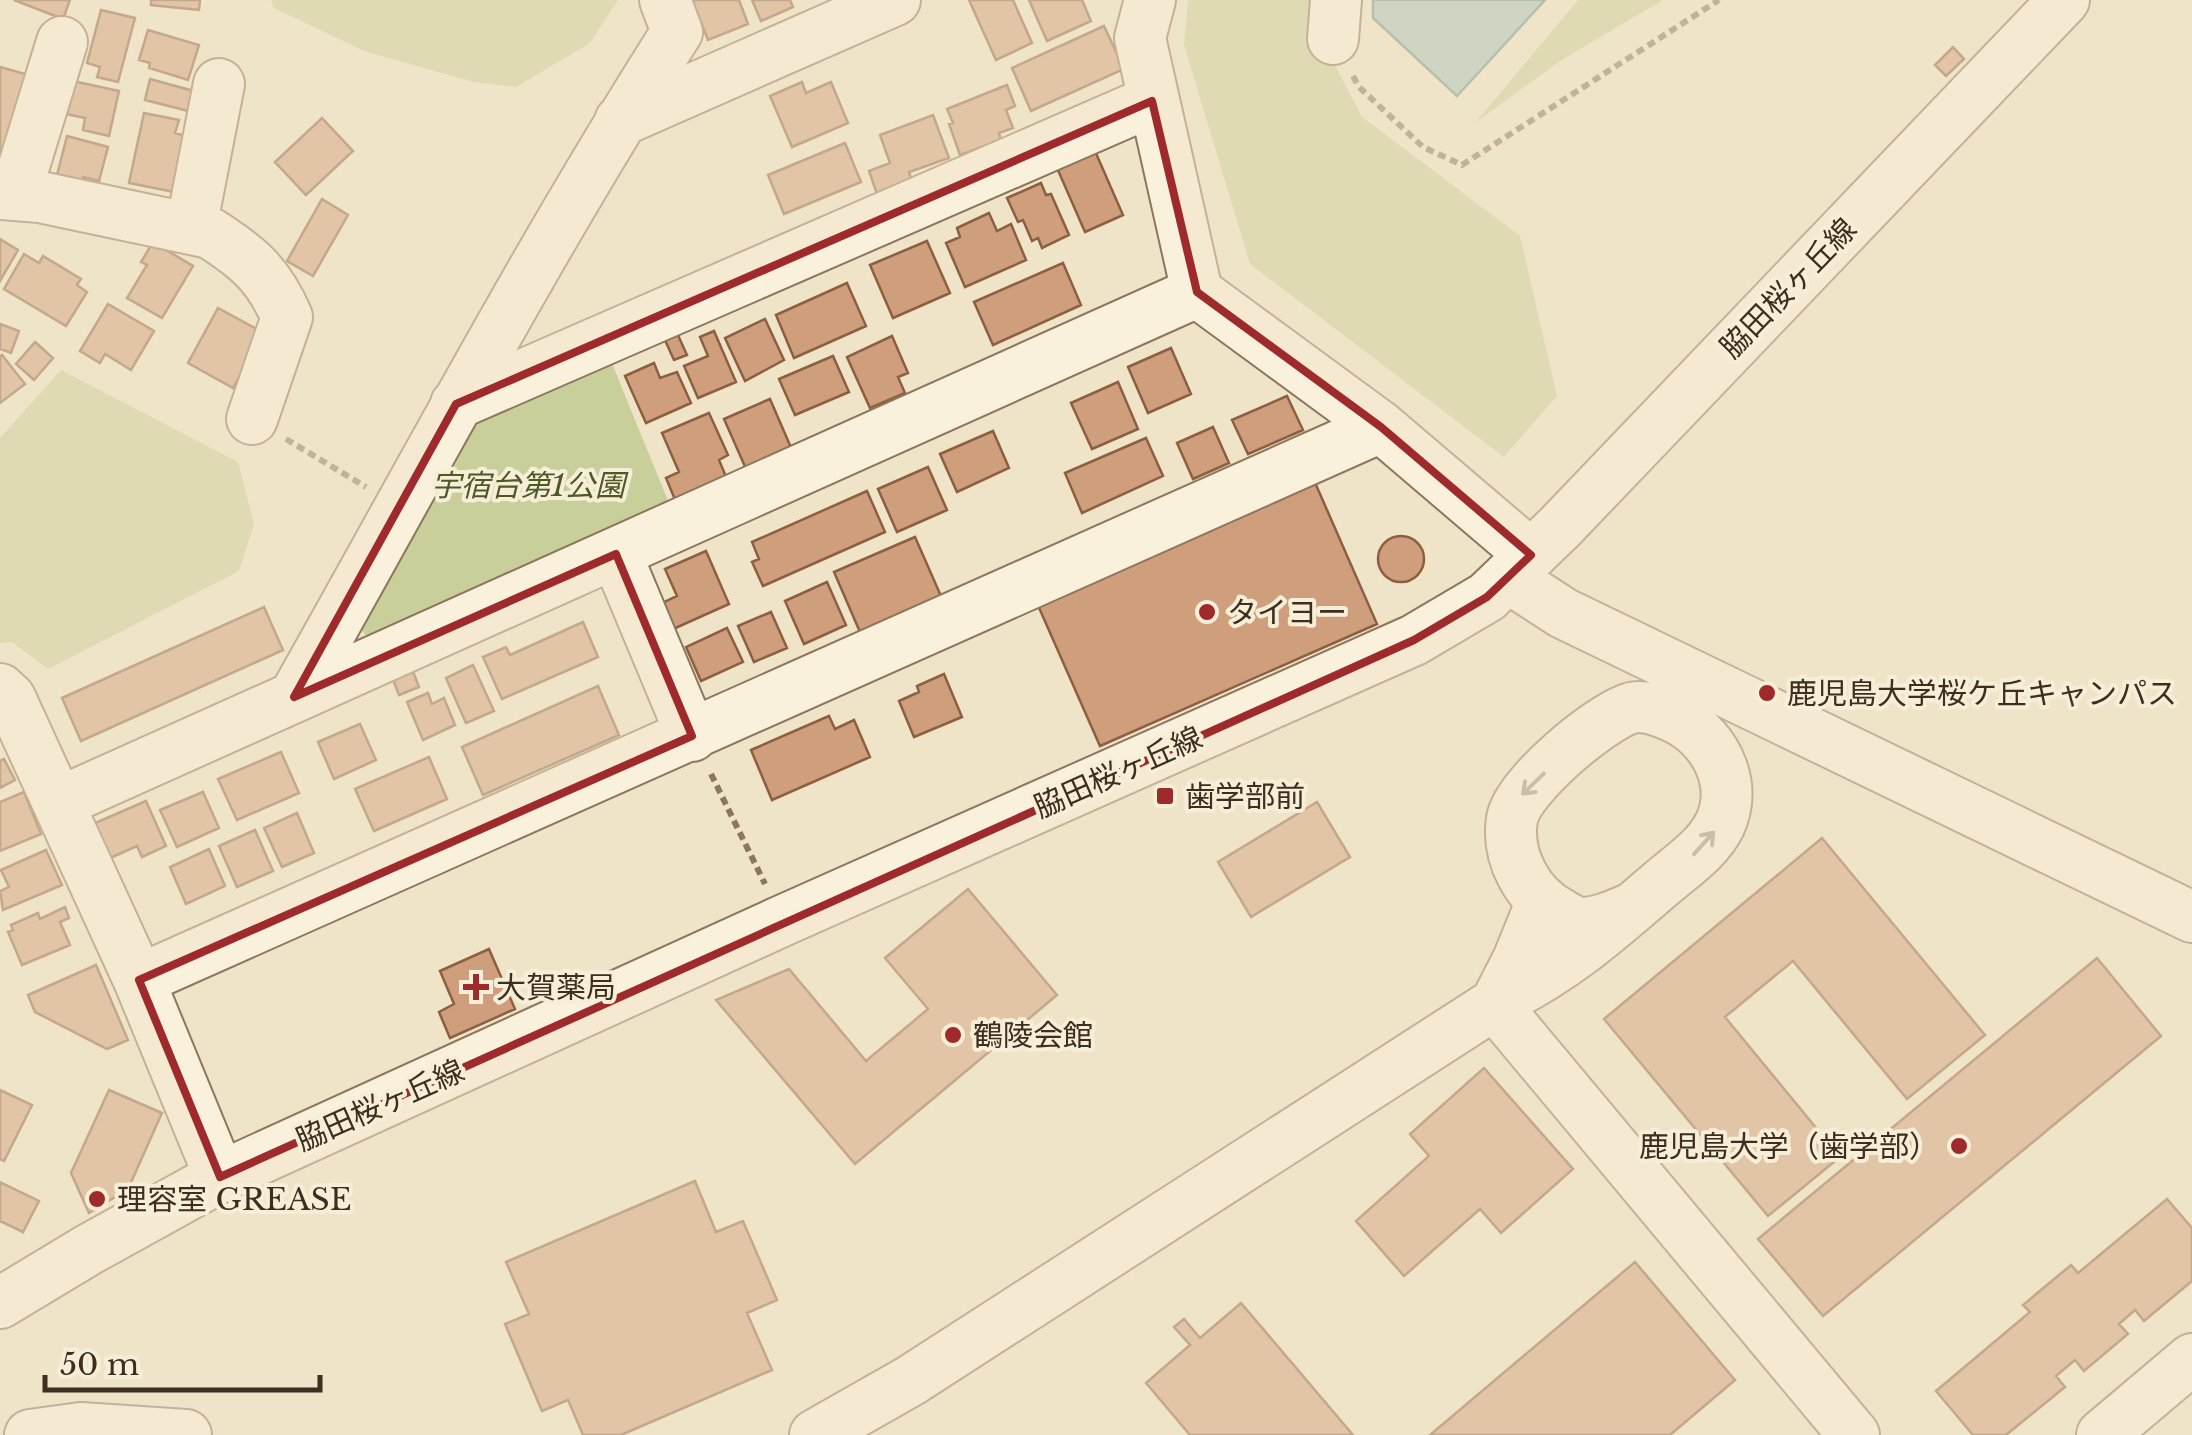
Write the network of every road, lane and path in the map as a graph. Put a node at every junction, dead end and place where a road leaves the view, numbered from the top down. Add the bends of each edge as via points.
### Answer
1 (665, 0) edge
2 (895, 0) edge
3 (1150, 0) edge
4 (1719, 0) edge
5 (2064, 0) edge
6 (1335, 20) edge
7 (62, 42) dead end
8 (219, 84) dead end
9 (1152, 102) junction
10 (620, 121) junction
11 (7, 194) edge
12 (190, 228) junction
13 (1198, 292) junction
14 (456, 404) junction
15 (252, 419) joint
16 (1380, 428) junction
17 (401, 508) junction
18 (616, 554) junction
19 (1520, 567) junction
20 (1649, 655) junction
21 (0, 689) edge
22 (294, 697) junction
23 (1634, 707) junction
24 (692, 736) junction
25 (58, 804) junction
26 (1542, 900) junction
27 (1632, 908) junction
28 (2192, 917) edge
29 (784, 920) junction
30 (139, 980) junction
31 (1495, 1005) junction
32 (220, 1177) junction
33 (0, 1304) edge
34 (2192, 1360) edge
35 (41, 1434) edge
36 (186, 1435) edge
37 (815, 1435) edge
38 (1854, 1435) edge
39 (2102, 1435) edge

1 - 10 street via 677,32
2 - 10 street
3 - 9 street via 1140,38
4 - 6 path via 1462,166 1423,147 1359,87
5 - 19 street, 脇田桜ヶ丘線
7 - 11 street
8 - 12 street
9 - 13 street
9 - 14 street
10 - 14 street
11 - 12 street
12 - 15 street via 234,248 273,284 287,317
13 - 16 street
13 - 18 street
14 - 17 street
15 - 17 path
16 - 19 street
16 - 24 street
17 - 22 street
18 - 22 street
18 - 24 street
19 - 20 street via 1563,613
19 - 29 street, 脇田桜ヶ丘線 via 1487,597 1414,640
20 - 23 street
20 - 28 street
21 - 25 street
22 - 25 street
23 -> 26 street via 1568,750 1521,796 1512,842 1521,872
27 -> 23 street via 1708,843 1728,797 1718,754 1684,722
24 - 29 path
24 - 30 street
25 - 30 street
26 - 27 street via 1577,923
26 - 31 street
27 - 31 street via 1576,957
29 - 32 street, 脇田桜ヶ丘線
30 - 32 street
31 - 37 street via 910,1381
31 - 38 street
32 - 33 street, 脇田桜ヶ丘線
34 - 39 street
35 - 36 street via 81,1428

